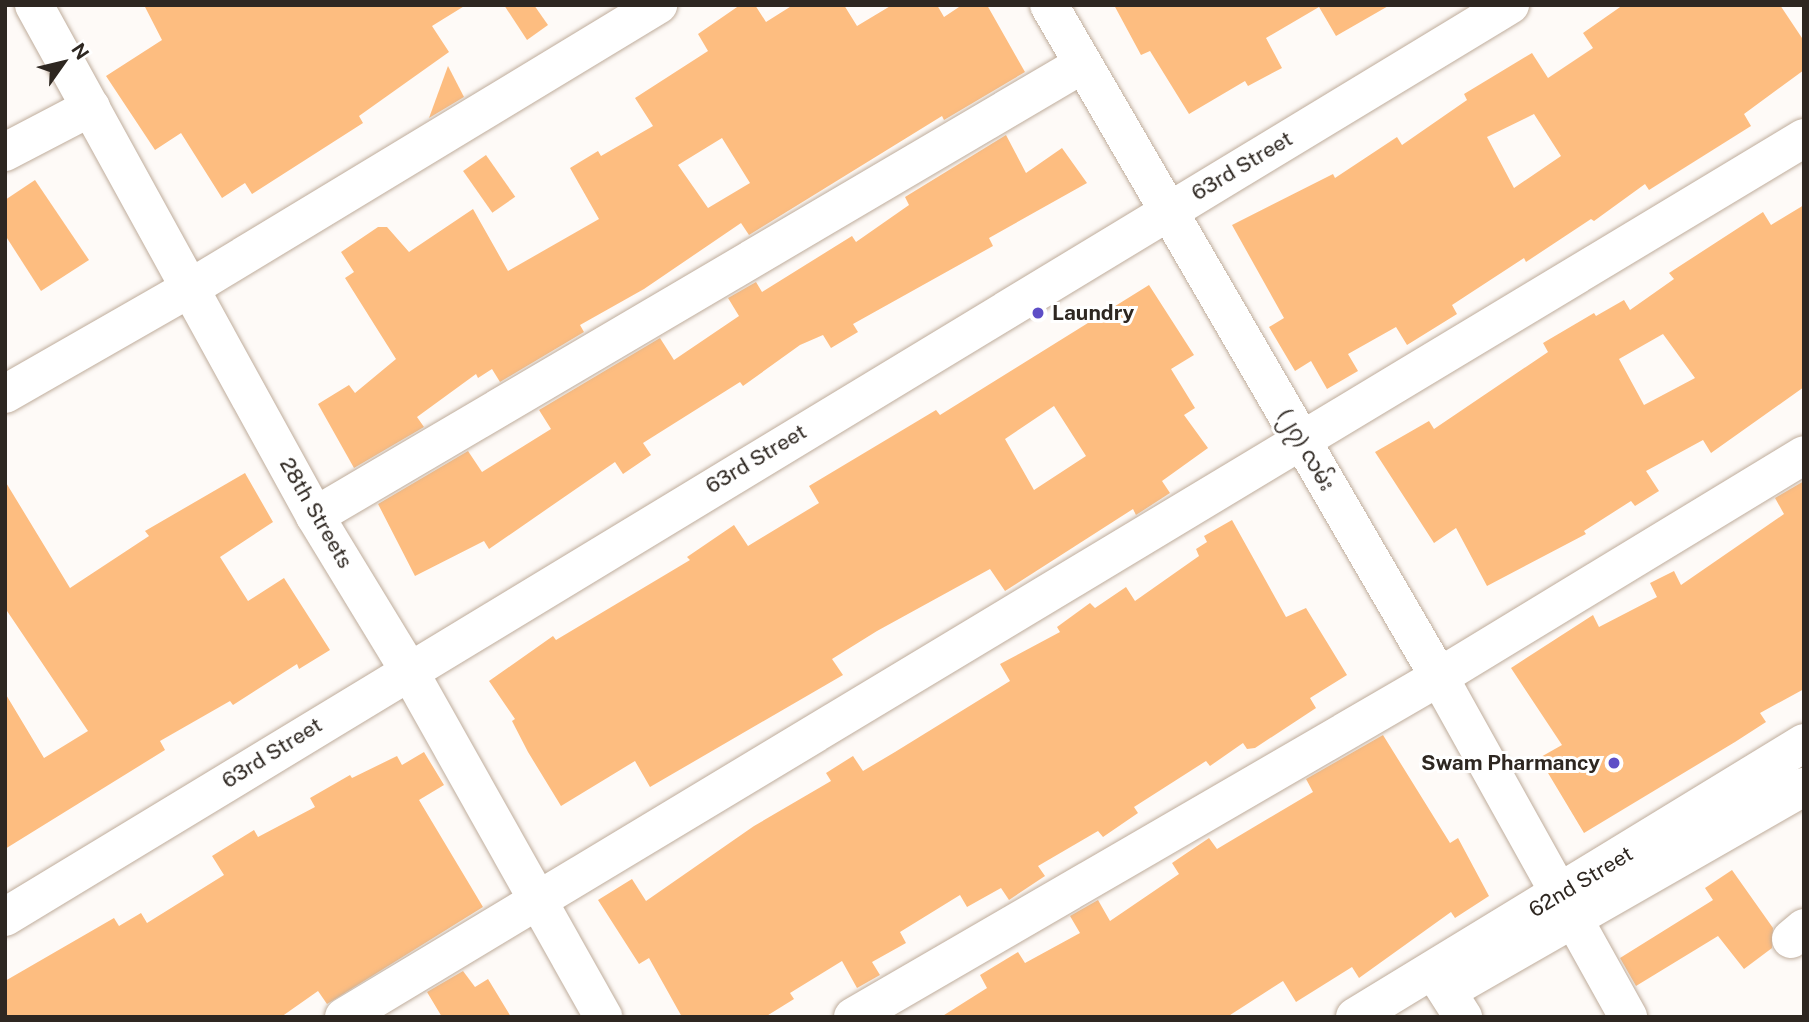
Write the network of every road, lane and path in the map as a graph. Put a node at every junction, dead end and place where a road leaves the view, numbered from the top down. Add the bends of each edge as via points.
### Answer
1 (34, 5) edge
2 (658, 5) edge
3 (1049, 5) edge
4 (1510, 5) edge
5 (1083, 64) junction
6 (91, 107) junction
7 (1804, 138) edge
8 (5, 152) edge
9 (1169, 209) junction
10 (192, 287) junction
11 (5, 394) edge
12 (1301, 442) junction
13 (1804, 455) edge
14 (316, 516) junction
15 (408, 669) junction
16 (1439, 677) junction
17 (1803, 746) edge
18 (1804, 787) edge
19 (537, 901) junction
20 (1567, 909) junction
21 (5, 917) edge
22 (1447, 993) edge
23 (344, 1017) edge
24 (603, 1017) edge
25 (853, 1017) edge
26 (1356, 1017) edge
27 (1405, 1017) edge
28 (1628, 1017) edge

1 - 6 street, 28th Streets
2 - 10 street
3 - 5 street, (၂၇) လမ်း
4 - 9 street, 63rd Street
5 - 9 street, (၂၇) လမ်း
5 - 14 street
6 - 8 street
6 - 10 street, 28th Streets
7 - 12 street
9 - 12 street, (၂၇) လမ်း
9 - 15 street, 63rd Street
10 - 11 street
10 - 14 street, 28th Streets
12 - 16 street, (၂၇) လမ်း
12 - 19 street
13 - 16 street
14 - 15 street, 28th Streets
15 - 19 street, 28th Streets
15 - 21 street, 63rd Street
16 - 20 street, (၂၇) လမ်း
16 - 25 street
17 - 20 street, 62nd Street
18 - 20 street, 62nd Street
19 - 23 street
19 - 24 street, 28th Streets
20 - 22 street, 62nd Street
20 - 28 street, (၂၇) လမ်း
22 - 26 street, 62nd Street
22 - 27 street, 62nd Street

